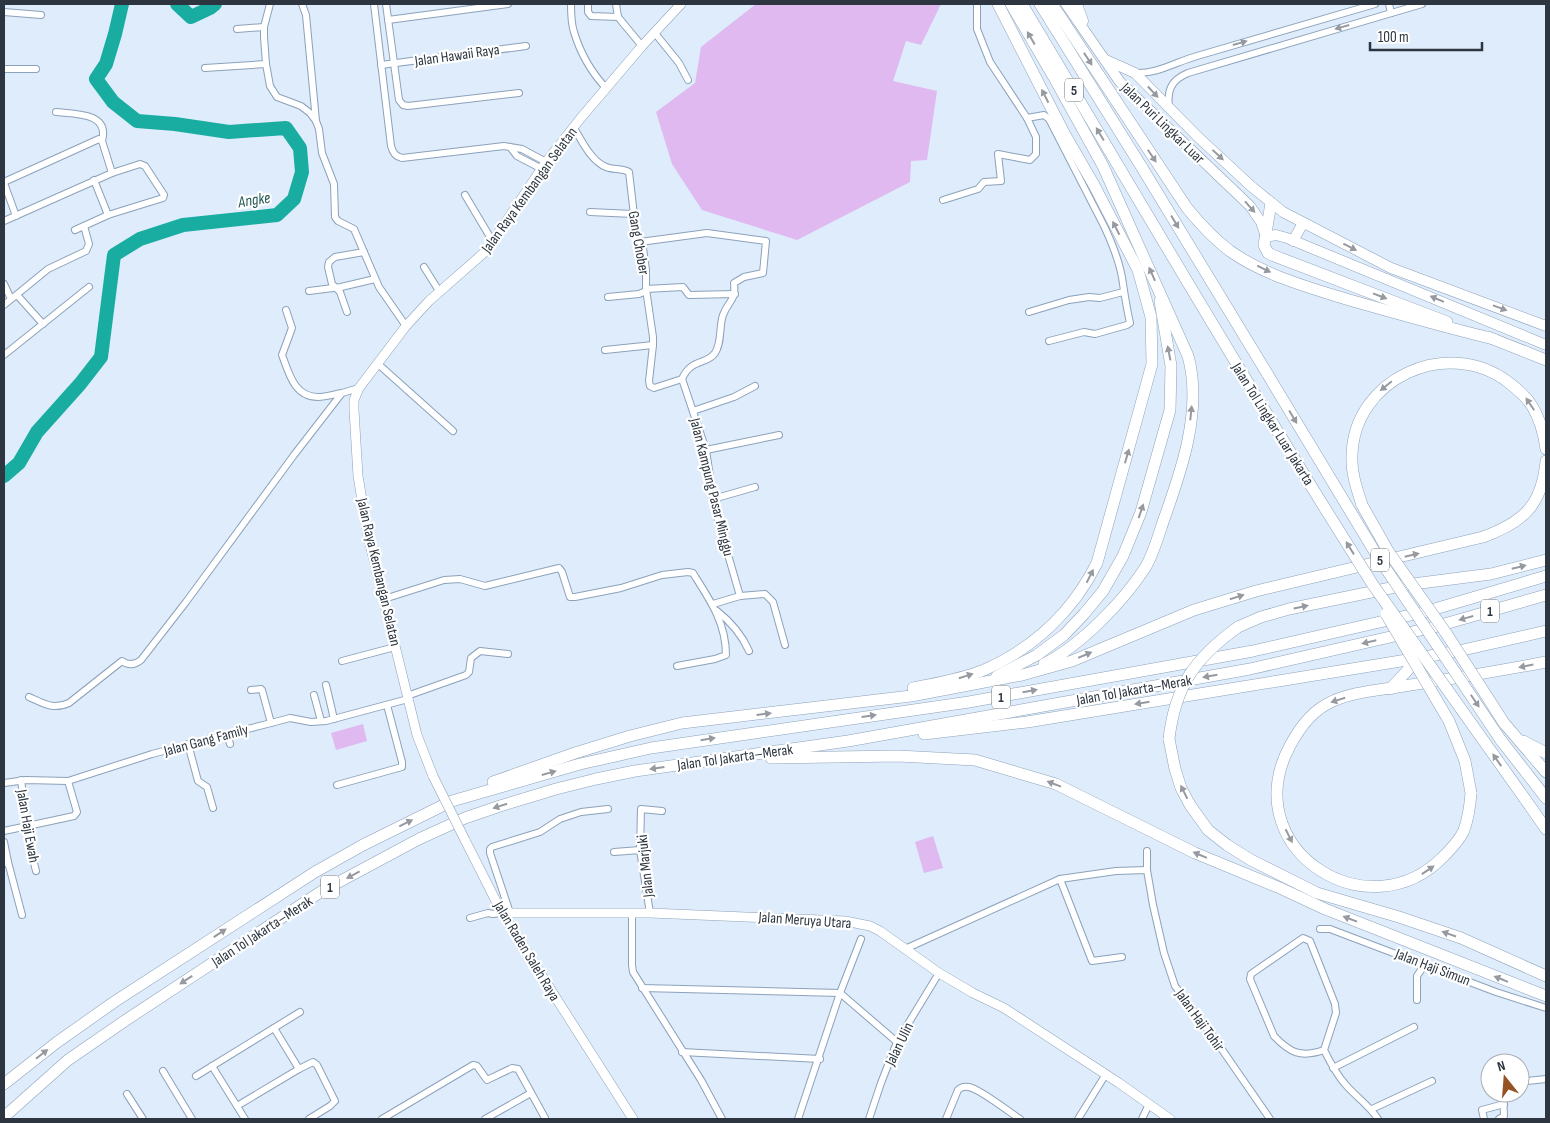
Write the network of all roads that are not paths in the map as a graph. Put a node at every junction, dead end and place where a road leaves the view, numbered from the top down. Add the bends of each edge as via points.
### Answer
1 (270, 4) edge
2 (302, 4) edge
3 (374, 4) edge
4 (386, 4) edge
5 (508, 4) edge
6 (571, 4) edge
7 (588, 4) edge
8 (616, 4) edge
9 (681, 4) edge
10 (977, 4) edge
11 (998, 4) edge
12 (1011, 4) edge
13 (1022, 4) edge
14 (1040, 4) edge
15 (1052, 4) edge
16 (1066, 4) edge
17 (1077, 4) edge
18 (1375, 4) edge
19 (1389, 4) edge
20 (1422, 4) edge
21 (4, 12) edge
22 (1391, 13) junction
23 (41, 15) dead end
24 (618, 17) junction
25 (388, 20) junction
26 (264, 27) junction
27 (237, 29) dead end
28 (1086, 31) junction
29 (654, 32) junction
30 (526, 46) dead end
31 (642, 46) junction
32 (1106, 60) junction
33 (266, 64) junction
34 (388, 65) junction
35 (205, 68) dead end
36 (4, 69) edge
37 (36, 69) dead end
38 (1135, 73) junction
39 (688, 80) dead end
40 (606, 88) junction
41 (519, 93) dead end
42 (1169, 110) junction
43 (56, 112) dead end
44 (1027, 118) junction
45 (316, 121) junction
46 (574, 128) junction
47 (102, 141) junction
48 (544, 166) junction
49 (112, 173) junction
50 (94, 180) junction
51 (4, 183) edge
52 (465, 195) dead end
53 (943, 200) dead end
54 (1271, 203) junction
55 (590, 212) dead end
56 (633, 214) junction
57 (108, 215) junction
58 (16, 216) junction
59 (4, 221) edge
60 (1304, 223) junction
61 (84, 226) junction
62 (75, 230) dead end
63 (1266, 237) junction
64 (1293, 241) junction
65 (493, 242) junction
66 (640, 242) junction
67 (364, 252) junction
68 (424, 267) dead end
69 (375, 279) junction
70 (4, 284) edge
71 (89, 287) dead end
72 (334, 287) junction
73 (646, 290) junction
74 (309, 291) dead end
75 (439, 291) junction
76 (1123, 292) junction
77 (1160, 293) junction
78 (735, 294) junction
79 (14, 297) junction
80 (608, 297) dead end
81 (4, 305) edge
82 (286, 310) dead end
83 (347, 312) dead end
84 (1029, 312) dead end
85 (43, 324) junction
86 (406, 326) junction
87 (1546, 326) edge
88 (1494, 339) junction
89 (1049, 341) dead end
90 (653, 345) junction
91 (1546, 345) edge
92 (604, 350) dead end
93 (4, 355) edge
94 (1546, 360) edge
95 (377, 364) junction
96 (682, 378) junction
97 (755, 386) dead end
98 (359, 388) junction
99 (342, 393) junction
100 (693, 411) junction
101 (453, 431) dead end
102 (779, 435) dead end
103 (1546, 449) edge
104 (706, 450) junction
105 (1546, 461) edge
106 (755, 487) dead end
107 (713, 499) junction
108 (1546, 560) edge
109 (1546, 576) edge
110 (1373, 585) junction
111 (1546, 594) edge
112 (740, 596) junction
113 (384, 599) junction
114 (715, 607) junction
115 (1546, 631) edge
116 (785, 645) dead end
117 (396, 647) junction
118 (749, 651) dead end
119 (508, 654) dead end
120 (1418, 658) junction
121 (342, 661) dead end
122 (1546, 662) edge
123 (677, 666) dead end
124 (1022, 675) junction
125 (977, 684) junction
126 (326, 685) dead end
127 (1390, 689) junction
128 (251, 690) dead end
129 (314, 695) dead end
130 (29, 697) dead end
131 (408, 698) junction
132 (869, 702) junction
133 (387, 705) junction
134 (334, 719) junction
135 (322, 721) junction
136 (271, 723) junction
137 (228, 734) junction
138 (1516, 736) junction
139 (848, 741) junction
140 (188, 744) junction
141 (230, 744) dead end
142 (1546, 753) edge
143 (734, 758) junction
144 (1546, 772) edge
145 (433, 776) joint
146 (21, 780) junction
147 (68, 781) junction
148 (4, 784) edge
149 (337, 785) dead end
150 (1546, 798) edge
151 (452, 801) junction
152 (213, 808) dead end
153 (608, 809) dead end
154 (662, 811) dead end
155 (28, 826) junction
156 (1546, 829) edge
157 (4, 831) edge
158 (4, 842) edge
159 (640, 850) junction
160 (1148, 851) dead end
161 (614, 852) dead end
162 (6, 863) edge
163 (1147, 870) junction
164 (36, 871) dead end
165 (1060, 879) junction
166 (506, 913) junction
167 (632, 913) junction
168 (650, 913) junction
169 (22, 915) dead end
170 (470, 918) dead end
171 (1320, 929) dead end
172 (861, 939) dead end
173 (905, 949) junction
174 (1122, 957) dead end
175 (1425, 964) junction
176 (939, 973) junction
177 (1546, 976) edge
178 (642, 988) junction
179 (840, 992) junction
180 (1546, 996) edge
181 (1417, 1000) dead end
182 (1546, 1008) edge
183 (300, 1012) dead end
184 (1414, 1027) dead end
185 (274, 1028) junction
186 (897, 1042) junction
187 (1324, 1050) junction
188 (682, 1052) junction
189 (820, 1059) junction
190 (212, 1066) junction
191 (299, 1068) junction
192 (1333, 1068) junction
193 (163, 1071) dead end
194 (1106, 1074) junction
195 (196, 1076) dead end
196 (1546, 1079) edge
197 (1432, 1081) dead end
198 (1530, 1081) edge
199 (4, 1084) edge
200 (531, 1093) junction
201 (127, 1094) dead end
202 (1149, 1104) junction
203 (1504, 1104) joint
204 (237, 1106) junction
205 (1364, 1106) dead end
206 (1372, 1109) junction
207 (4, 1117) edge
208 (545, 1118) edge
209 (143, 1119) edge
210 (192, 1119) edge
211 (245, 1119) edge
212 (309, 1119) edge
213 (382, 1119) edge
214 (485, 1119) edge
215 (633, 1119) edge
216 (722, 1119) edge
217 (798, 1119) edge
218 (869, 1119) edge
219 (946, 1119) edge
220 (1020, 1119) edge
221 (1078, 1119) edge
222 (1142, 1119) edge
223 (1170, 1119) edge
224 (1270, 1119) edge
225 (1377, 1119) edge
226 (1484, 1119) edge
227 (1499, 1119) edge

1 - 26 street
2 - 45 street via 306,15
3 - 34 street
4 - 25 street
5 - 25 street
6 - 40 street via 572,24 578,40 596,77
7 - 24 street via 591,16
8 - 24 street
9 - 29 main road, Jalan Raya Kembangan Selatan
10 - 44 street via 977,29 990,62
132 -> 11 highway via 984,670 1030,642 1055,623 1071,605 1097,563 1152,364 1151,317 1138,270
77 -> 12 highway via 1103,166
110 -> 13 highway, Jalan Tol Lingkar Luar Jakarta / 5, bridge via 1248,385
14 -> 150 highway, Jalan Tol Lingkar Luar Jakarta / 5, bridge via 1376,554 1500,739
15 -> 88 highway via 1187,208 1232,252 1268,271 1322,291 1418,321
16 - 28 main road
17 - 28 main road
38 -> 18 street via 1155,71
19 - 22 street
20 - 22 street
21 - 23 street
22 -> 42 street via 1180,76 1168,92
24 - 31 street
25 - 34 street
26 - 27 street
26 - 33 street
28 - 32 main road
29 - 31 main road, Jalan Raya Kembangan Selatan
29 - 39 street
30 - 34 street, Jalan Hawaii Raya
31 - 40 main road, Jalan Raya Kembangan Selatan
32 - 38 main road, Jalan Puri Lingkar Luar
32 -> 63 main road, Jalan Puri Lingkar Luar via 1120,82 1250,206
33 - 35 street
33 - 45 street via 273,92 282,100 301,106
34 - 41 street via 403,105
34 - 48 street via 391,146 397,156 504,146 510,147 517,156
36 - 37 street
38 -> 42 main road, Jalan Puri Lingkar Luar
40 - 46 main road, Jalan Raya Kembangan Selatan
42 -> 54 main road, Jalan Puri Lingkar Luar
43 - 47 street via 91,116 102,126
44 - 53 street via 1036,137 1033,158 998,154 1001,181 984,182 978,189
44 - 76 street via 1044,115 1048,119 1111,240
45 - 67 street via 322,153 334,184 335,216 354,229
46 - 48 main road, Jalan Raya Kembangan Selatan
46 - 56 street, Gang Chober via 598,163 629,172
47 - 49 street
47 - 51 street via 95,140
48 - 65 main road, Jalan Raya Kembangan Selatan
49 - 50 street
49 - 57 street via 143,164 164,195
50 - 57 street
50 - 58 street
51 - 58 street
52 - 65 street
54 - 60 main road, Jalan Puri Lingkar Luar
54 - 63 highway
55 - 56 street
56 - 66 street, Gang Chober
57 - 61 street
58 - 59 street
60 - 64 main road
60 -> 87 main road, Jalan Puri Lingkar Luar via 1391,268
61 - 62 street
61 - 79 street via 89,244 86,251 48,269
63 - 64 main road via 1276,235
63 -> 88 highway via 1266,249 1272,255
91 -> 64 main road
65 - 75 main road, Jalan Raya Kembangan Selatan
66 - 73 street, Gang Chober
66 - 78 street via 707,233 766,241 763,273 736,281
67 - 69 street
67 - 72 street via 331,259 328,267
68 - 75 street
69 - 72 street
69 - 86 street
70 - 79 street
71 - 85 street
72 - 74 street
72 - 83 street via 340,292
73 - 78 street via 682,287 690,295
73 - 80 street via 640,294
73 - 90 street, Gang Chober
75 - 86 main road, Jalan Raya Kembangan Selatan
76 - 84 street via 1100,298 1069,300
76 - 89 street via 1129,324 1095,334 1084,332
124 -> 77 highway via 1054,659 1086,635 1139,576 1146,566 1174,491 1188,442 1194,385 1188,356
125 -> 77 highway via 1024,663 1064,635 1103,591 1123,556 1141,512 1170,410 1171,366
78 - 96 street via 723,315 716,351 689,366
79 - 81 street
79 - 85 street
82 - 99 street via 292,328 282,355 294,385 302,393 317,397
85 - 93 street
86 - 95 main road, Jalan Raya Kembangan Selatan
88 - 94 highway
90 - 92 street
90 - 96 street, Gang Chober via 650,386 658,388
95 - 98 main road, Jalan Raya Kembangan Selatan
95 - 101 street
96 - 100 street, Jalan Kampung Pasar Minggu
97 - 100 street
98 - 99 street
98 - 113 main road, Jalan Raya Kembangan Selatan via 354,400 358,476 368,536
99 - 130 street via 141,660 132,665 122,661 70,703 60,707
100 - 104 street, Jalan Kampung Pasar Minggu
102 - 104 street
103 -> 138 highway, bridge via 1544,434 1532,406 1505,380 1484,369 1460,363 1439,363 1403,374 1385,386 1359,423 1352,458 1353,476 1362,504 1388,551
104 - 107 street, Jalan Kampung Pasar Minggu
124 -> 105 highway via 1072,661 1194,610 1256,591 1491,534 1516,521 1530,509 1545,478
106 - 107 street
107 - 112 street, Jalan Kampung Pasar Minggu
177 -> 108 highway, bridge via 1460,938 1317,893 1227,845 1208,830 1190,805 1175,769 1169,738 1181,688 1199,660 1238,627 1289,609 1405,585 1491,574
151 -> 109 highway, Jalan Tol Jakarta–Merak / 1 via 580,764 651,748 969,702 1252,651 1428,612
127 -> 110 highway, bridge via 1365,692 1328,704 1305,722 1292,740 1277,787 1280,813 1296,850 1321,872 1367,887 1411,880 1432,868 1463,832 1471,793 1465,761 1448,721 1378,601
156 -> 110 highway, Jalan Tol Lingkar Luar Jakarta / 5, bridge
111 -> 139 highway, Jalan Tol Jakarta–Merak / 1 via 1434,627 1250,669
112 - 114 street
112 - 116 street via 759,593 768,596 773,602
113 - 114 street via 444,580 460,578 485,586 558,568 570,597 621,588 662,575 693,573
113 - 117 main road, Jalan Raya Kembangan Selatan
114 - 118 street via 729,621
114 - 123 street via 723,629 726,655
115 - 120 highway
117 - 121 street
117 - 131 main road, Jalan Raya Kembangan Selatan
119 - 131 street, Jalan Gang Family via 480,651 471,658 468,674
120 - 127 highway
120 -> 139 highway via 1027,722
122 -> 127 highway
124 - 125 highway
125 - 132 highway
126 - 134 street
128 - 136 street via 262,690
129 - 135 street
131 - 133 street, Jalan Gang Family
131 - 145 main road, Jalan Raya Kembangan Selatan via 417,735
151 -> 132 highway via 511,774 673,725
133 - 134 street, Jalan Gang Family
133 - 149 street via 402,767
134 - 135 street, Jalan Gang Family
135 - 136 street, Jalan Gang Family via 290,718
136 - 137 street, Jalan Gang Family
137 - 140 street, Jalan Gang Family
137 - 141 street
138 - 142 highway
138 - 144 highway
139 - 143 highway, Jalan Tol Jakarta–Merak / 1
140 - 147 street, Jalan Gang Family
140 - 152 street via 198,781 207,787
180 -> 143 highway via 1325,909 1196,853 1056,784 975,760 898,756
143 -> 207 highway, Jalan Tol Jakarta–Merak / 1 via 635,771 564,787 465,818 419,839 322,891 126,1020 68,1060
145 - 166 main road, Jalan Raden Saleh Raya, bridge
146 - 147 street, Jalan Gang Family
146 - 148 street, Jalan Gang Family
146 - 155 street, Jalan Haji Ewah
147 - 155 street via 76,814
199 -> 151 highway, Jalan Tol Jakarta–Merak / 1 via 114,1002 315,872
153 - 166 street via 560,819 540,832 490,849
154 - 159 street, Jalan Marjuki via 641,809
155 - 157 street
155 - 164 street, Jalan Haji Ewah
158 - 162 street
159 - 161 street
159 - 168 street, Jalan Marjuki
160 - 163 street, Jalan Haji Tohir
162 - 169 street
163 - 165 street
163 - 224 street, Jalan Haji Tohir via 1174,986
165 - 173 street
165 - 174 street via 1093,961
166 - 167 main road, Jalan Meruya Utara
166 - 170 street
166 - 215 main road, Jalan Raden Saleh Raya
167 - 168 main road, Jalan Meruya Utara
167 - 178 street via 632,965
168 - 173 main road, Jalan Meruya Utara via 845,921 870,926
171 - 175 street, Jalan Haji Simun via 1330,929
172 - 179 street
173 - 176 main road, Jalan Meruya Utara
175 - 181 street via 1416,976
175 - 182 street, Jalan Haji Simun
176 - 186 street, Jalan Ulin
176 - 194 main road, Jalan Meruya Utara via 1004,1008
178 - 179 street
178 - 188 street
179 - 186 street
179 - 189 street
183 - 185 street
184 - 192 street
185 - 190 street
185 - 191 street
186 - 218 street, Jalan Ulin
187 - 187 street via 1298,1054 1274,1036 1250,979 1251,974 1303,938 1310,941 1335,1004 1336,1013
187 - 192 street
188 - 189 street
188 - 216 street
189 - 217 street
190 - 195 street
190 - 204 street
191 - 204 street
191 - 212 street via 310,1062 316,1063 335,1100
192 - 206 street via 1346,1086
193 - 210 street
194 - 202 main road, Jalan Meruya Utara
194 - 221 street
196 - 198 street
197 - 206 street
200 - 208 street
200 - 213 street via 516,1068 487,1080 473,1065
200 - 214 street
201 - 209 street
202 - 222 street
202 - 223 main road, Jalan Meruya Utara
203 - 226 street via 1482,1110
203 - 227 street via 1504,1116
204 - 211 street
205 - 225 street
206 - 225 street
219 - 220 street via 958,1090 969,1086

